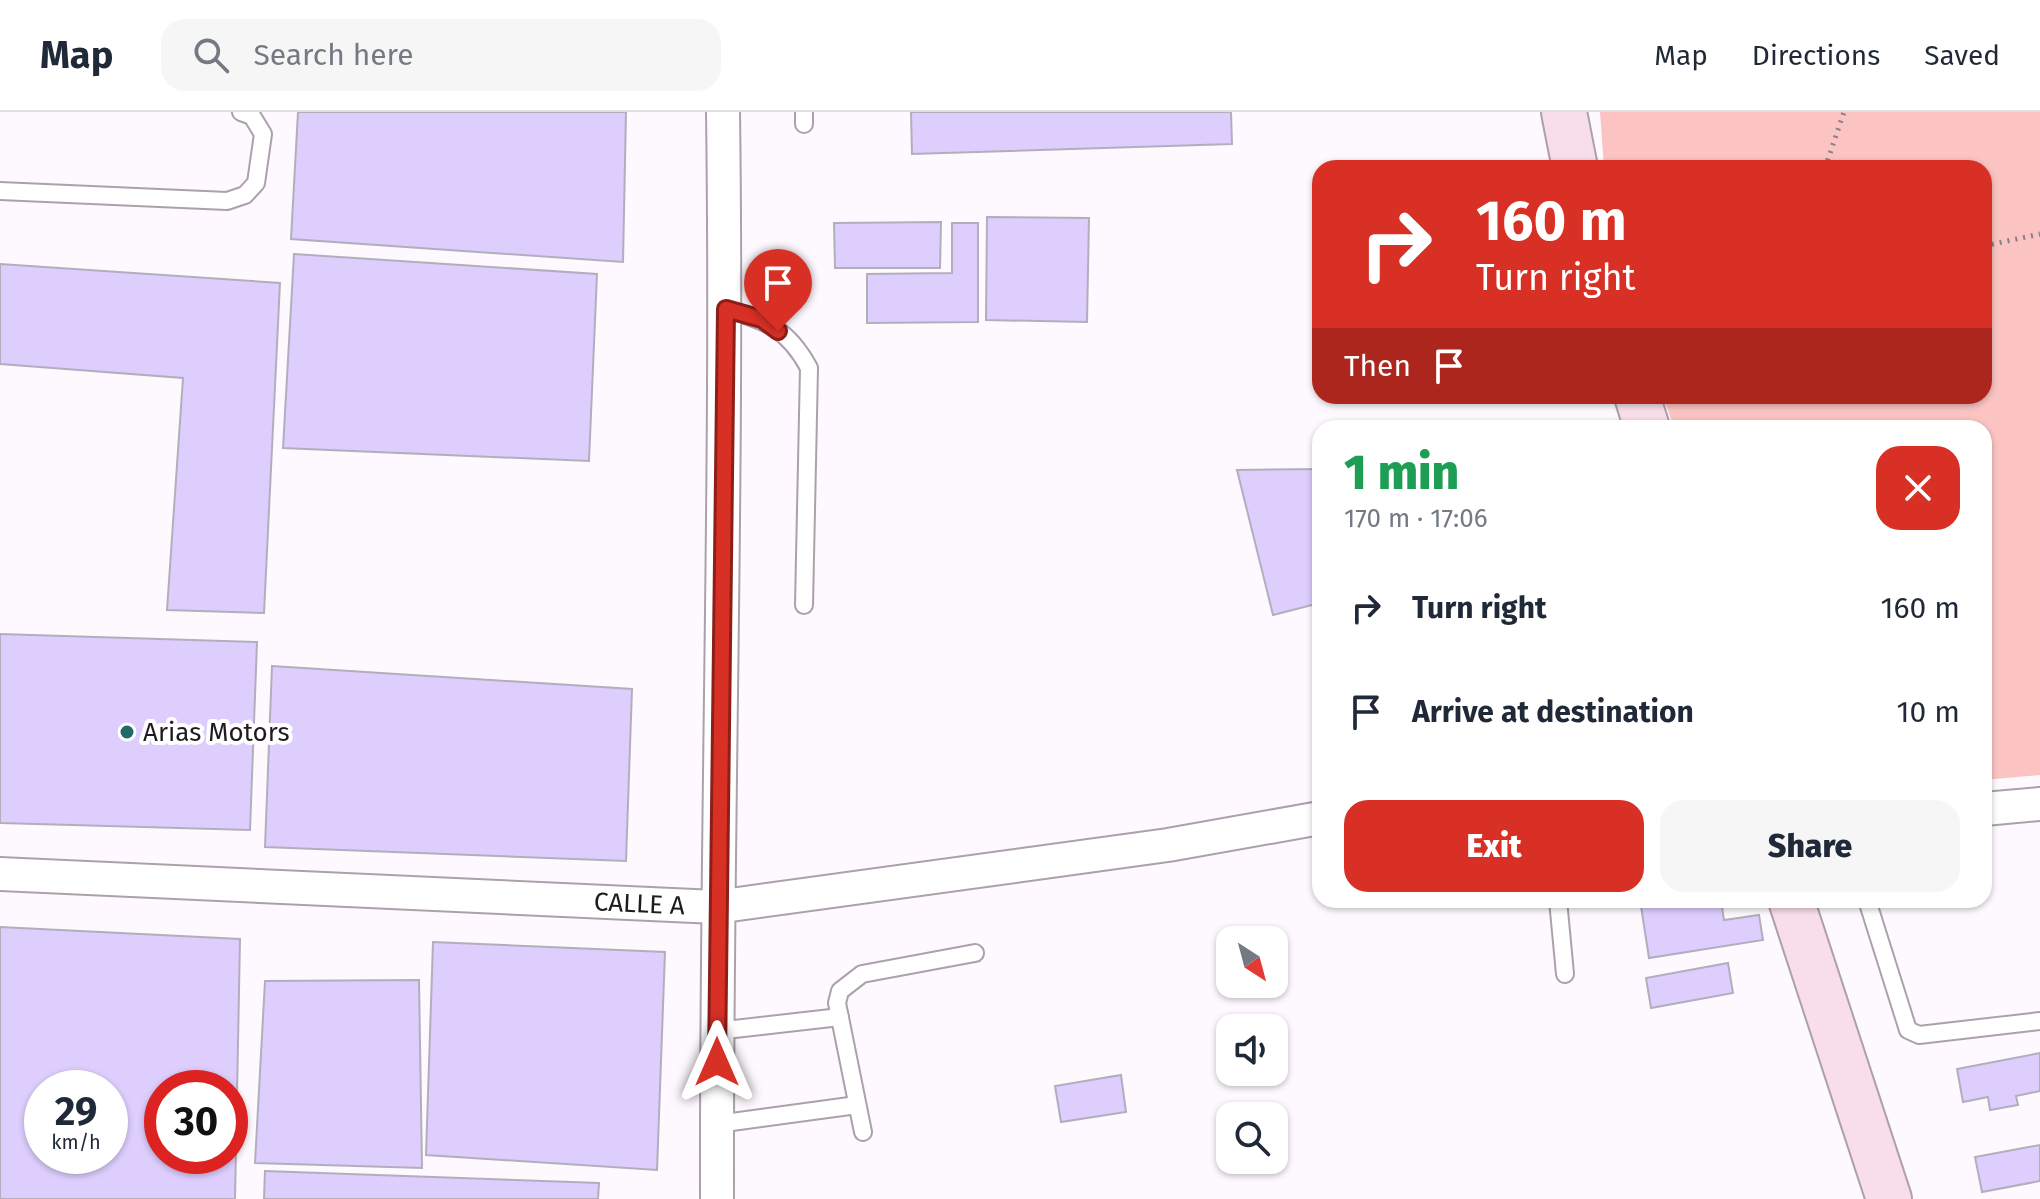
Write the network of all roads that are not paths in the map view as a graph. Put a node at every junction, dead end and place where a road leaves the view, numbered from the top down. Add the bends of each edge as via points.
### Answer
1 (241, 112) edge
2 (723, 112) edge
3 (1564, 112) edge
4 (1573, 160) edge
5 (0, 191) edge
6 (726, 309) junction
7 (804, 605) dead end
8 (2040, 804) edge
9 (1992, 808) edge
10 (1312, 819) edge
11 (0, 874) edge
12 (716, 907) junction
13 (1559, 908) edge
14 (1794, 908) edge
15 (1870, 908) edge
16 (975, 953) dead end
17 (1565, 974) dead end
18 (840, 1017) junction
19 (2040, 1021) edge
20 (717, 1031) junction
21 (857, 1105) junction
22 (717, 1124) junction
23 (863, 1132) dead end
24 (717, 1199) edge
25 (1889, 1199) edge

1 - 5 lane via 252,116 263,134 256,183 245,195 227,201
2 - 6 street
3 - 4 main road
6 - 7 lane via 762,319 795,342 809,368
6 - 12 street
8 - 9 street
10 - 12 street, CALLE A via 1168,845
11 - 12 street, CALLE A
12 - 20 street
13 - 17 lane
14 - 25 main road
15 - 19 lane via 1908,1030 1919,1035
16 - 18 lane via 862,974 840,991
18 - 20 lane
18 - 21 lane
20 - 22 street
21 - 22 lane
21 - 23 lane
22 - 24 street

